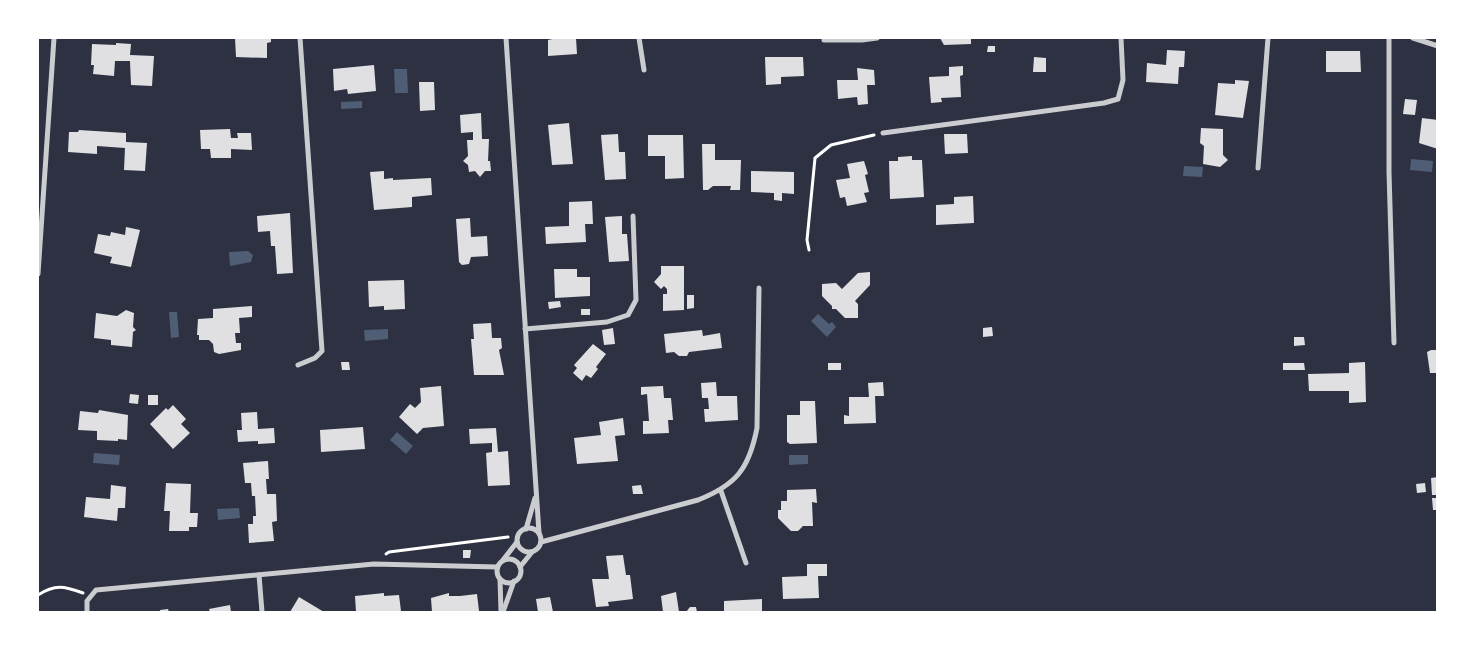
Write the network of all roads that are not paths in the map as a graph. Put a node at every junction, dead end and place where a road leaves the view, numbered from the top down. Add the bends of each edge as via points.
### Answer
1 (54, 38) edge
2 (300, 38) edge
3 (506, 38) edge
4 (639, 38) edge
5 (876, 38) edge
6 (1121, 38) edge
7 (1268, 38) edge
8 (1389, 38) edge
9 (1413, 38) edge
10 (824, 40) dead end
11 (1438, 46) edge
12 (644, 70) dead end
13 (883, 133) road end
14 (1258, 168) dead end
15 (633, 216) dead end
16 (38, 274) edge
17 (759, 288) dead end
18 (525, 329) junction
19 (1394, 343) dead end
20 (298, 365) dead end
21 (721, 491) junction
22 (536, 496) junction
23 (526, 529) junction
24 (539, 533) junction
25 (518, 539) junction
26 (541, 542) junction
27 (532, 552) junction
28 (503, 560) junction
29 (746, 563) dead end
30 (497, 567) junction
31 (520, 567) junction
32 (259, 575) junction
33 (500, 578) junction
34 (514, 581) junction
35 (87, 612) edge
36 (262, 612) edge
37 (502, 612) edge

1 - 16 street
2 - 20 street via 322,352
3 - 18 street
4 - 12 street
5 - 10 street
6 - 13 street via 1123,80 1118,99
7 - 14 street
8 - 19 street
9 - 11 street
15 - 18 street via 636,300 628,316 607,322
17 - 21 street via 760,359 755,438 744,467
18 - 22 street
21 - 26 street
21 - 29 street
22 - 23 street
22 - 24 street
23 - 24 street
23 - 25 street
24 - 26 street
25 - 27 street via 522,550
25 - 28 street
26 - 27 street
27 - 31 street
28 - 30 street
28 - 31 street via 513,560
30 - 32 street via 374,564
30 - 33 street
31 - 34 street
32 - 35 street via 96,590 87,601
32 - 36 street
33 - 34 street via 506,582
33 - 37 street
34 - 37 street

